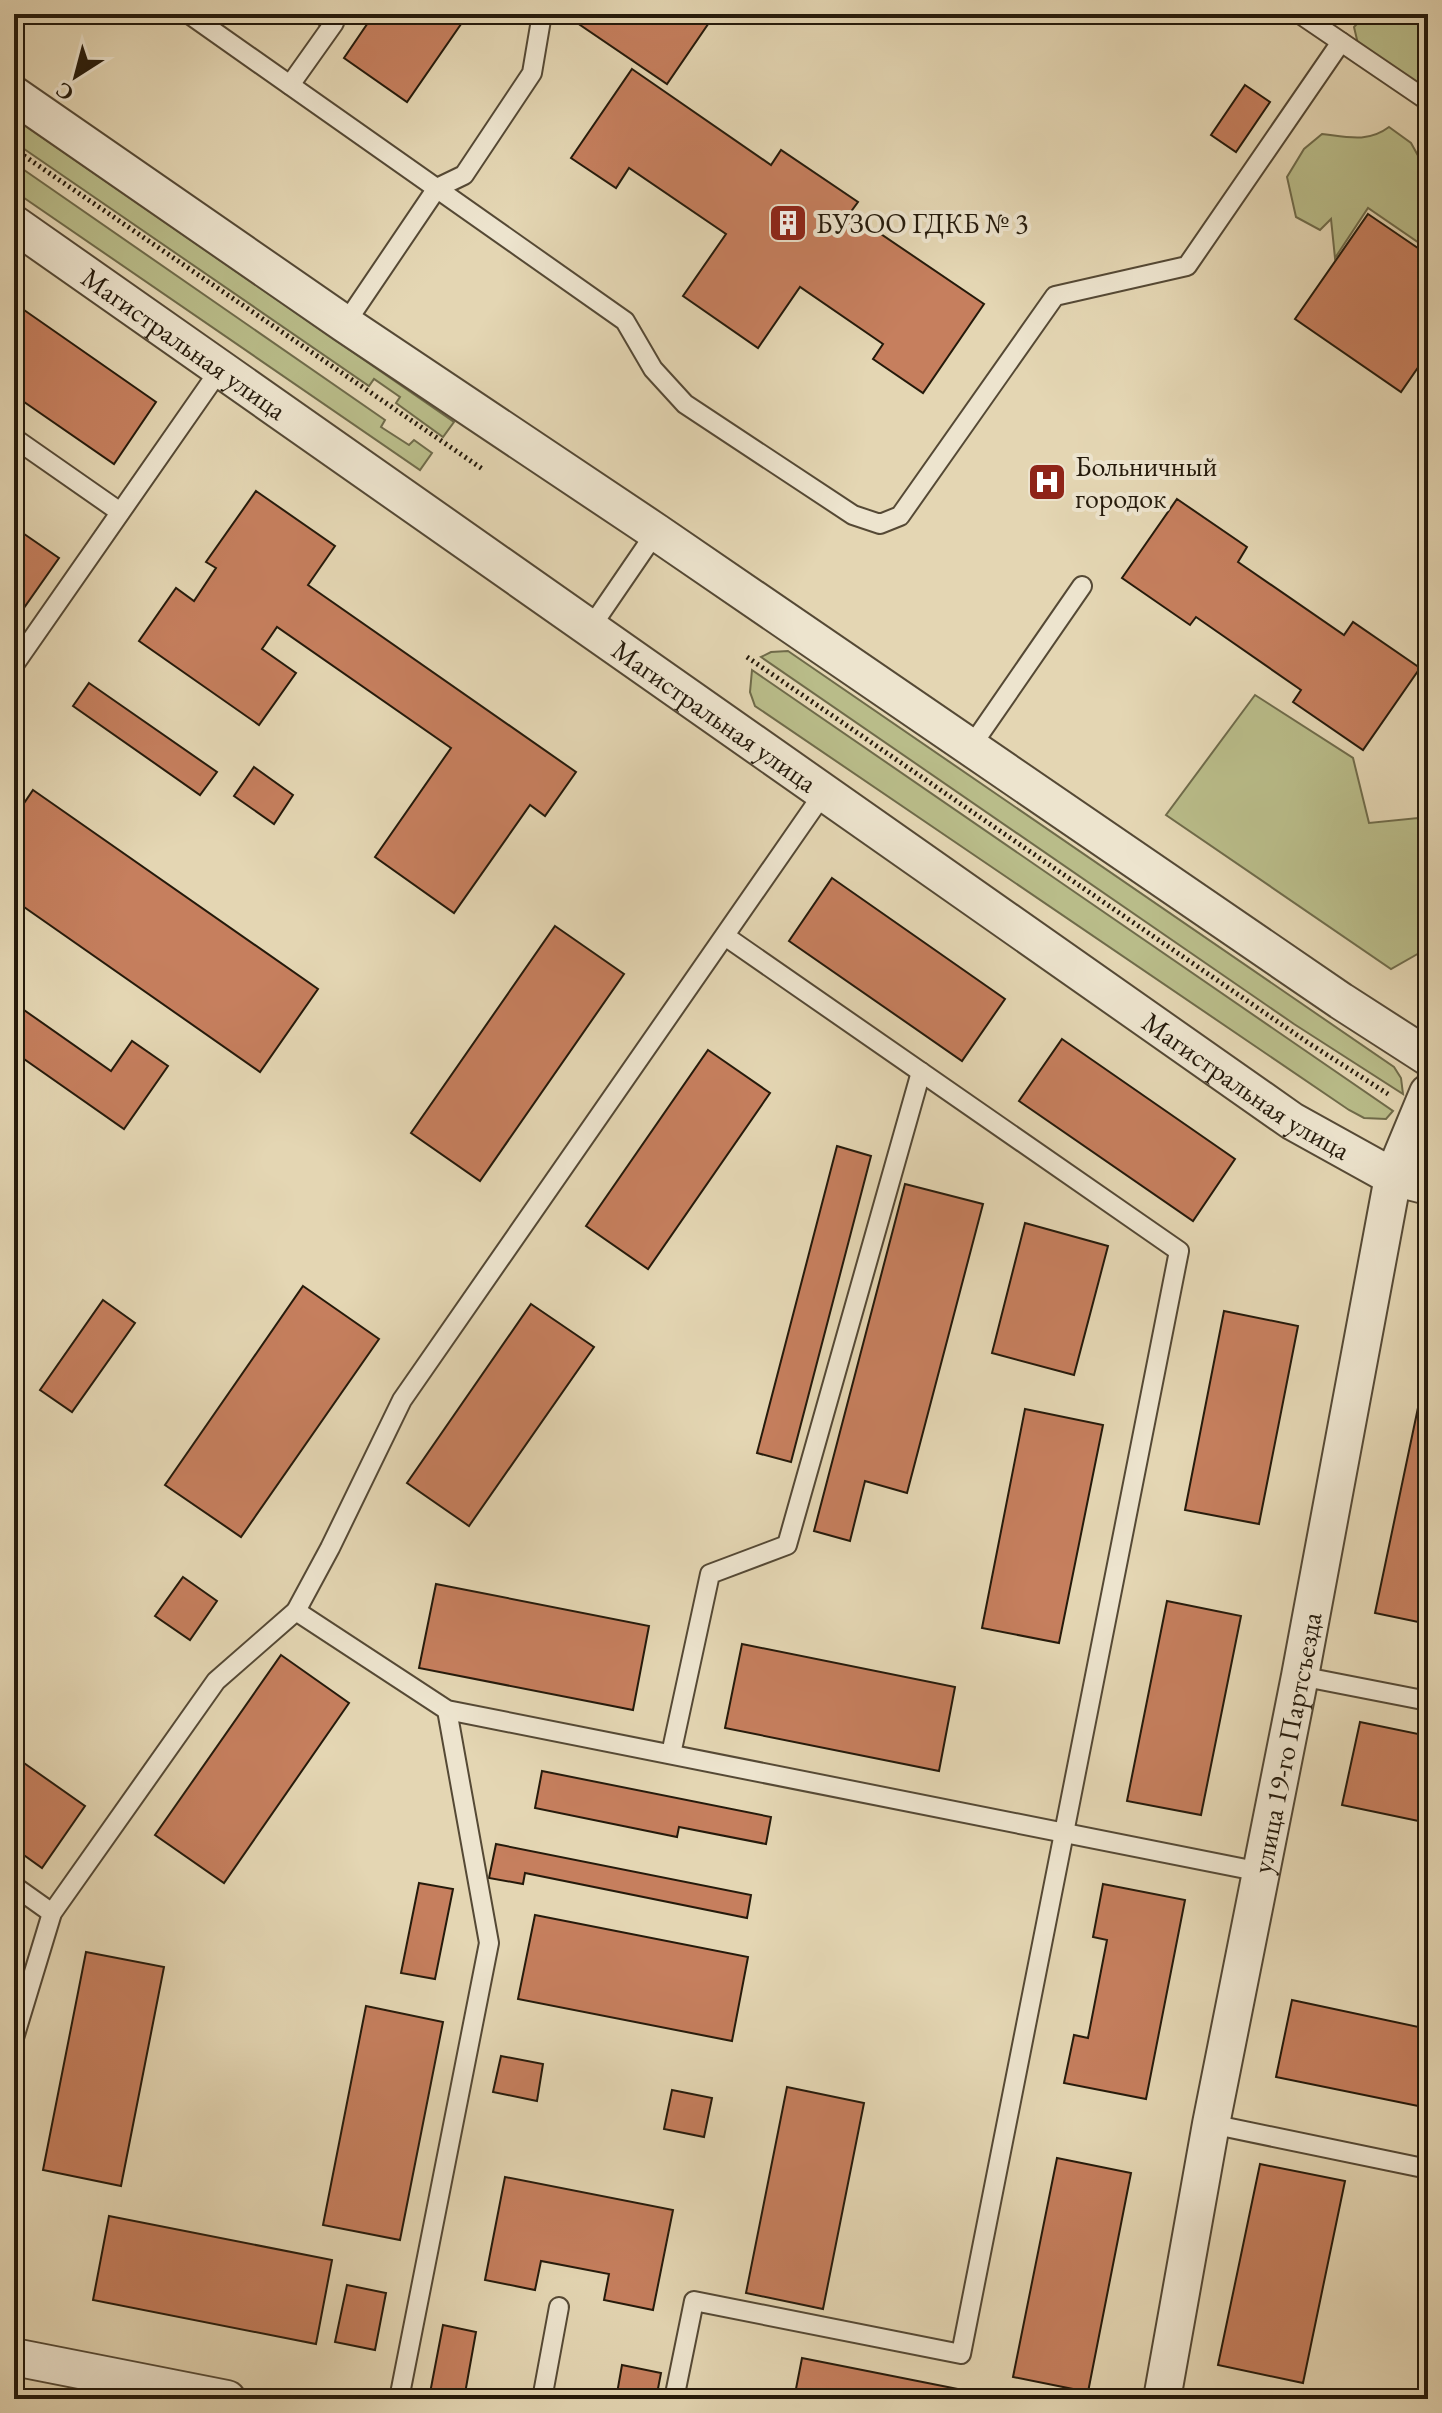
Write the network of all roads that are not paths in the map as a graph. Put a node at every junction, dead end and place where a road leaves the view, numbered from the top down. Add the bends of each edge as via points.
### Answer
1 (189, 14) edge
2 (321, 14) edge
3 (542, 14) edge
4 (1300, 14) edge
5 (1341, 42) junction
6 (290, 85) junction
7 (14, 95) edge
8 (1428, 101) edge
9 (437, 188) junction
10 (14, 224) edge
11 (345, 324) junction
12 (221, 368) junction
13 (14, 438) edge
14 (120, 512) junction
15 (656, 532) junction
16 (1082, 586) dead end
17 (591, 627) junction
18 (14, 665) edge
19 (970, 748) junction
20 (825, 791) junction
21 (725, 936) junction
22 (1428, 1057) edge
23 (921, 1072) junction
24 (1424, 1102) edge
25 (1393, 1177) junction
26 (1428, 1186) edge
27 (296, 1611) junction
28 (1300, 1676) junction
29 (1428, 1701) edge
30 (447, 1710) junction
31 (671, 1754) junction
32 (1064, 1833) junction
33 (1261, 1872) junction
34 (14, 1886) edge
35 (52, 1913) junction
36 (14, 2038) edge
37 (1211, 2124) junction
38 (1428, 2169) edge
39 (559, 2307) dead end
40 (14, 2357) edge
41 (227, 2399) edge
42 (399, 2399) edge
43 (542, 2399) edge
44 (674, 2399) edge
45 (1162, 2399) edge

1 - 6 lane
2 - 6 lane via 334,23
3 - 9 lane via 532,73 464,175
4 - 5 lane
5 - 8 lane
5 - 9 lane via 1187,266 1055,296 900,516 880,524 853,515 685,404 653,369 625,321
6 - 9 lane
7 - 11 street
9 - 11 lane
10 - 12 street, Магистральная улица
11 - 15 street
12 - 14 lane
12 - 17 street, Магистральная улица
13 - 14 lane
14 - 18 lane
15 - 17 lane
15 - 19 street
16 - 19 lane
17 - 20 street, Магистральная улица
19 - 22 street
20 - 21 lane
20 - 25 street, Магистральная улица via 1292,1121
21 - 23 lane
21 - 27 lane via 402,1400
23 - 31 lane via 787,1545 710,1574
23 - 32 lane via 1179,1251
24 - 25 street, улица 19-го Партсъезда
25 - 26 street, Магистральная улица
25 - 28 street, улица 19-го Партсъезда
27 - 30 lane
27 - 35 lane via 216,1681
28 - 29 lane
28 - 33 street, улица 19-го Партсъезда
30 - 31 lane
30 - 42 lane via 489,1943
31 - 32 lane
32 - 33 lane
32 - 44 lane via 961,2354 694,2301
33 - 37 street, улица 19-го Партсъезда
34 - 35 lane
35 - 36 lane
37 - 38 lane
37 - 45 street, улица 19-го Партсъезда
39 - 43 lane
40 - 41 street

